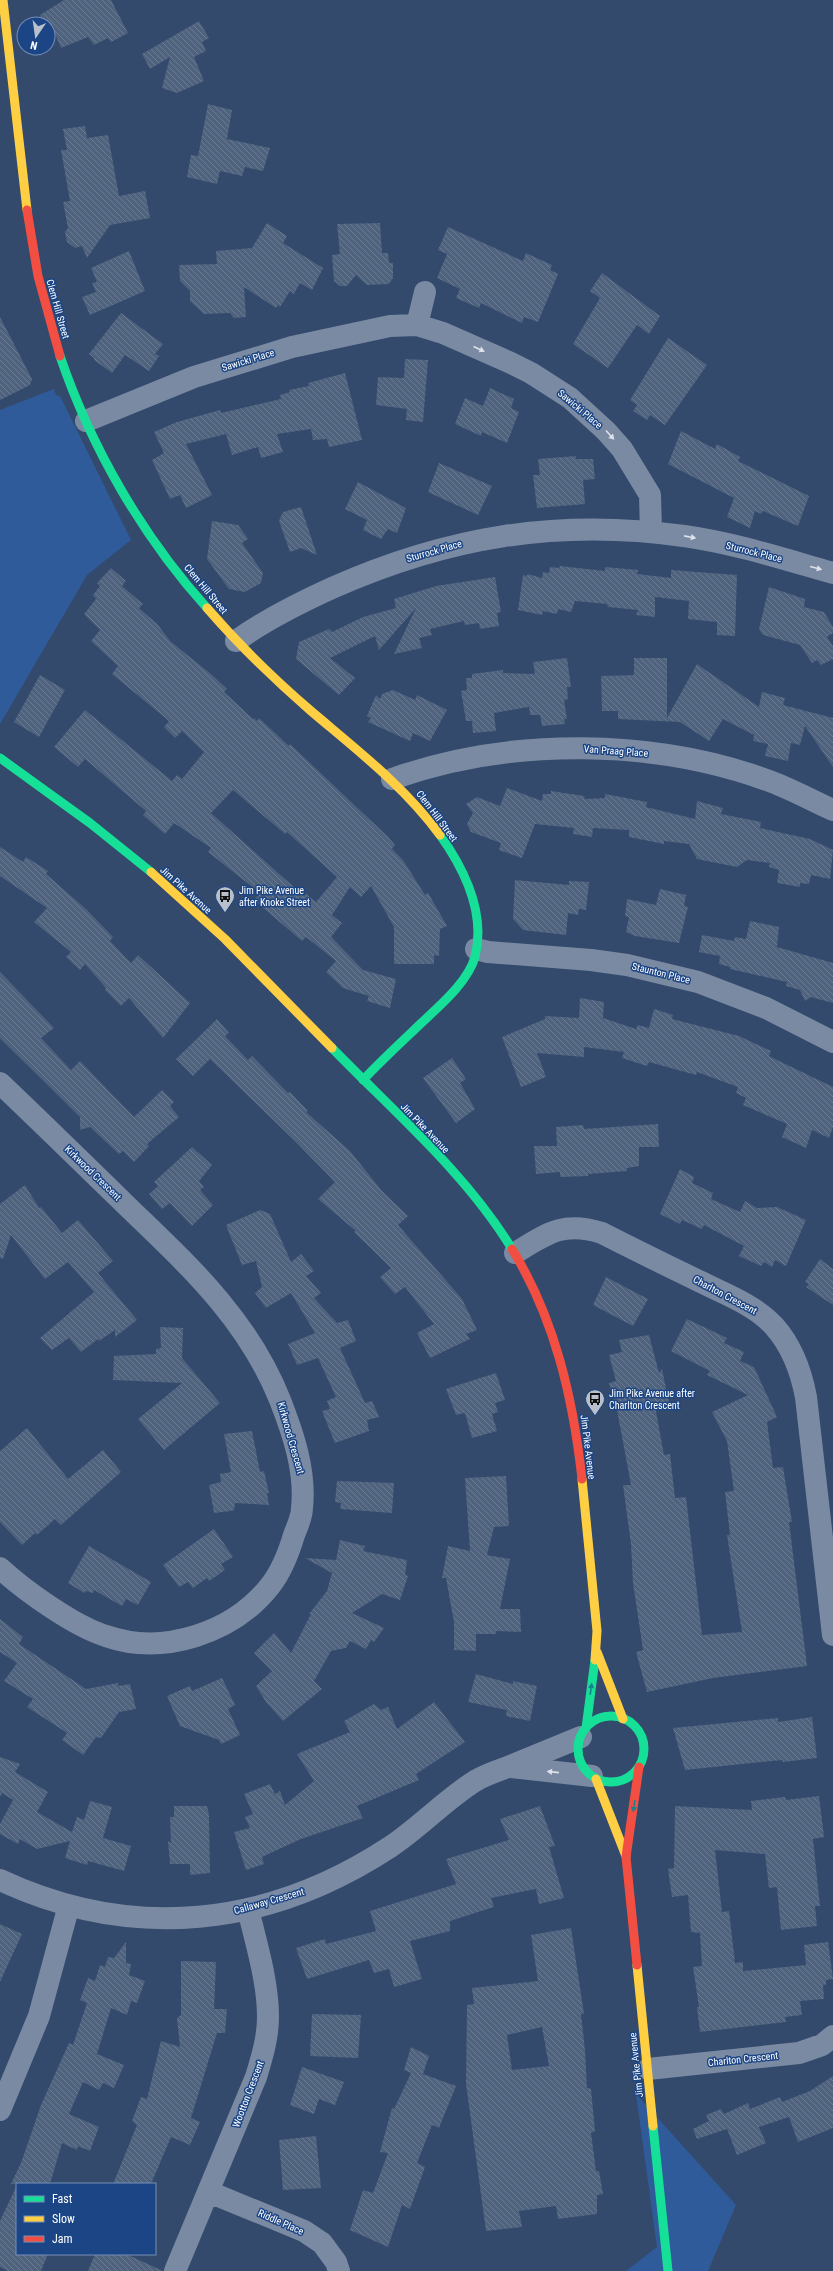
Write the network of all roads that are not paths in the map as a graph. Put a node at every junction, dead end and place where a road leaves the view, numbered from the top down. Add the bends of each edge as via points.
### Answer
1 (2, 0) edge
2 (425, 292) dead end
3 (418, 325) junction
4 (86, 421) junction
5 (651, 532) junction
6 (833, 573) edge
7 (236, 641) junction
8 (0, 758) edge
9 (392, 779) junction
10 (833, 810) edge
11 (476, 950) junction
12 (833, 1042) edge
13 (363, 1080) junction
14 (0, 1083) edge
15 (515, 1253) junction
16 (0, 1568) edge
17 (833, 1635) edge
18 (596, 1650) junction
19 (623, 1718) junction
20 (584, 1732) junction
21 (507, 1767) junction
22 (639, 1767) junction
23 (594, 1777) junction
24 (626, 1857) junction
25 (0, 1880) edge
26 (69, 1905) junction
27 (248, 1909) junction
28 (833, 2036) edge
29 (648, 2069) junction
30 (0, 2110) edge
31 (209, 2192) junction
32 (175, 2271) edge
33 (339, 2271) edge
34 (668, 2271) edge

1 - 4 street, Clem Hill Street via 25,201 38,277 59,351
2 - 3 street
3 - 4 street, Sawicki Place via 390,326 292,347 194,377
3 -> 5 street, Sawicki Place via 443,333 531,373 570,398 622,449 650,495
4 - 7 street, Clem Hill Street via 101,452 152,539 192,592
5 -> 6 street, Sturrock Place via 753,550
5 - 7 street, Sturrock Place via 548,530 478,539 444,547 376,569 309,599 251,630
7 - 9 street, Clem Hill Street
8 - 13 street, Jim Pike Avenue via 87,820 176,894 260,974
9 - 10 street, Van Praag Place via 415,771 477,758 532,750 602,748 705,762 772,782
9 - 11 street, Clem Hill Street via 443,840 471,888 478,911 479,937
11 - 12 street, Staunton Place via 627,965 698,982 766,1008
11 - 13 street, Clem Hill Street via 460,984
13 - 15 street, Jim Pike Avenue via 460,1180 484,1208
14 - 16 street, Kirkwood Crescent via 192,1269 227,1307 242,1328 275,1388 302,1475 302,1510 290,1548 271,1585 228,1623 186,1639 152,1643 107,1637 78,1624
15 - 17 street, Charlton Crescent via 564,1228 583,1227 602,1233 739,1301 774,1326 792,1351 803,1381
15 - 18 street, Jim Pike Avenue via 540,1301 567,1381 578,1447
18 - 19 street, Jim Pike Avenue
20 -> 18 street, Jim Pike Avenue
19 - 20 street via 603,1717
19 - 22 street via 632,1723 643,1739 644,1748
20 - 21 street, Callaway Crescent
20 - 23 street via 579,1746 581,1762
23 -> 21 street, Callaway Crescent
21 - 27 street, Callaway Crescent via 476,1780 391,1846 345,1874 297,1895
22 - 23 street via 625,1780 606,1782
22 -> 24 street, Jim Pike Avenue
23 - 24 street, Jim Pike Avenue
24 - 29 street, Jim Pike Avenue
25 - 26 street, Callaway Crescent
26 - 27 street, Callaway Crescent via 135,1918 157,1919 203,1917
26 - 30 street via 39,2016
27 - 31 street, Wootton Crescent via 265,1987 268,2017 265,2047 256,2077
28 - 29 street, Charlton Crescent via 822,2045 799,2053
29 - 34 street, Jim Pike Avenue
31 - 32 street, Wootton Crescent
31 - 33 street, Riddle Place via 304,2231 322,2243 336,2262

